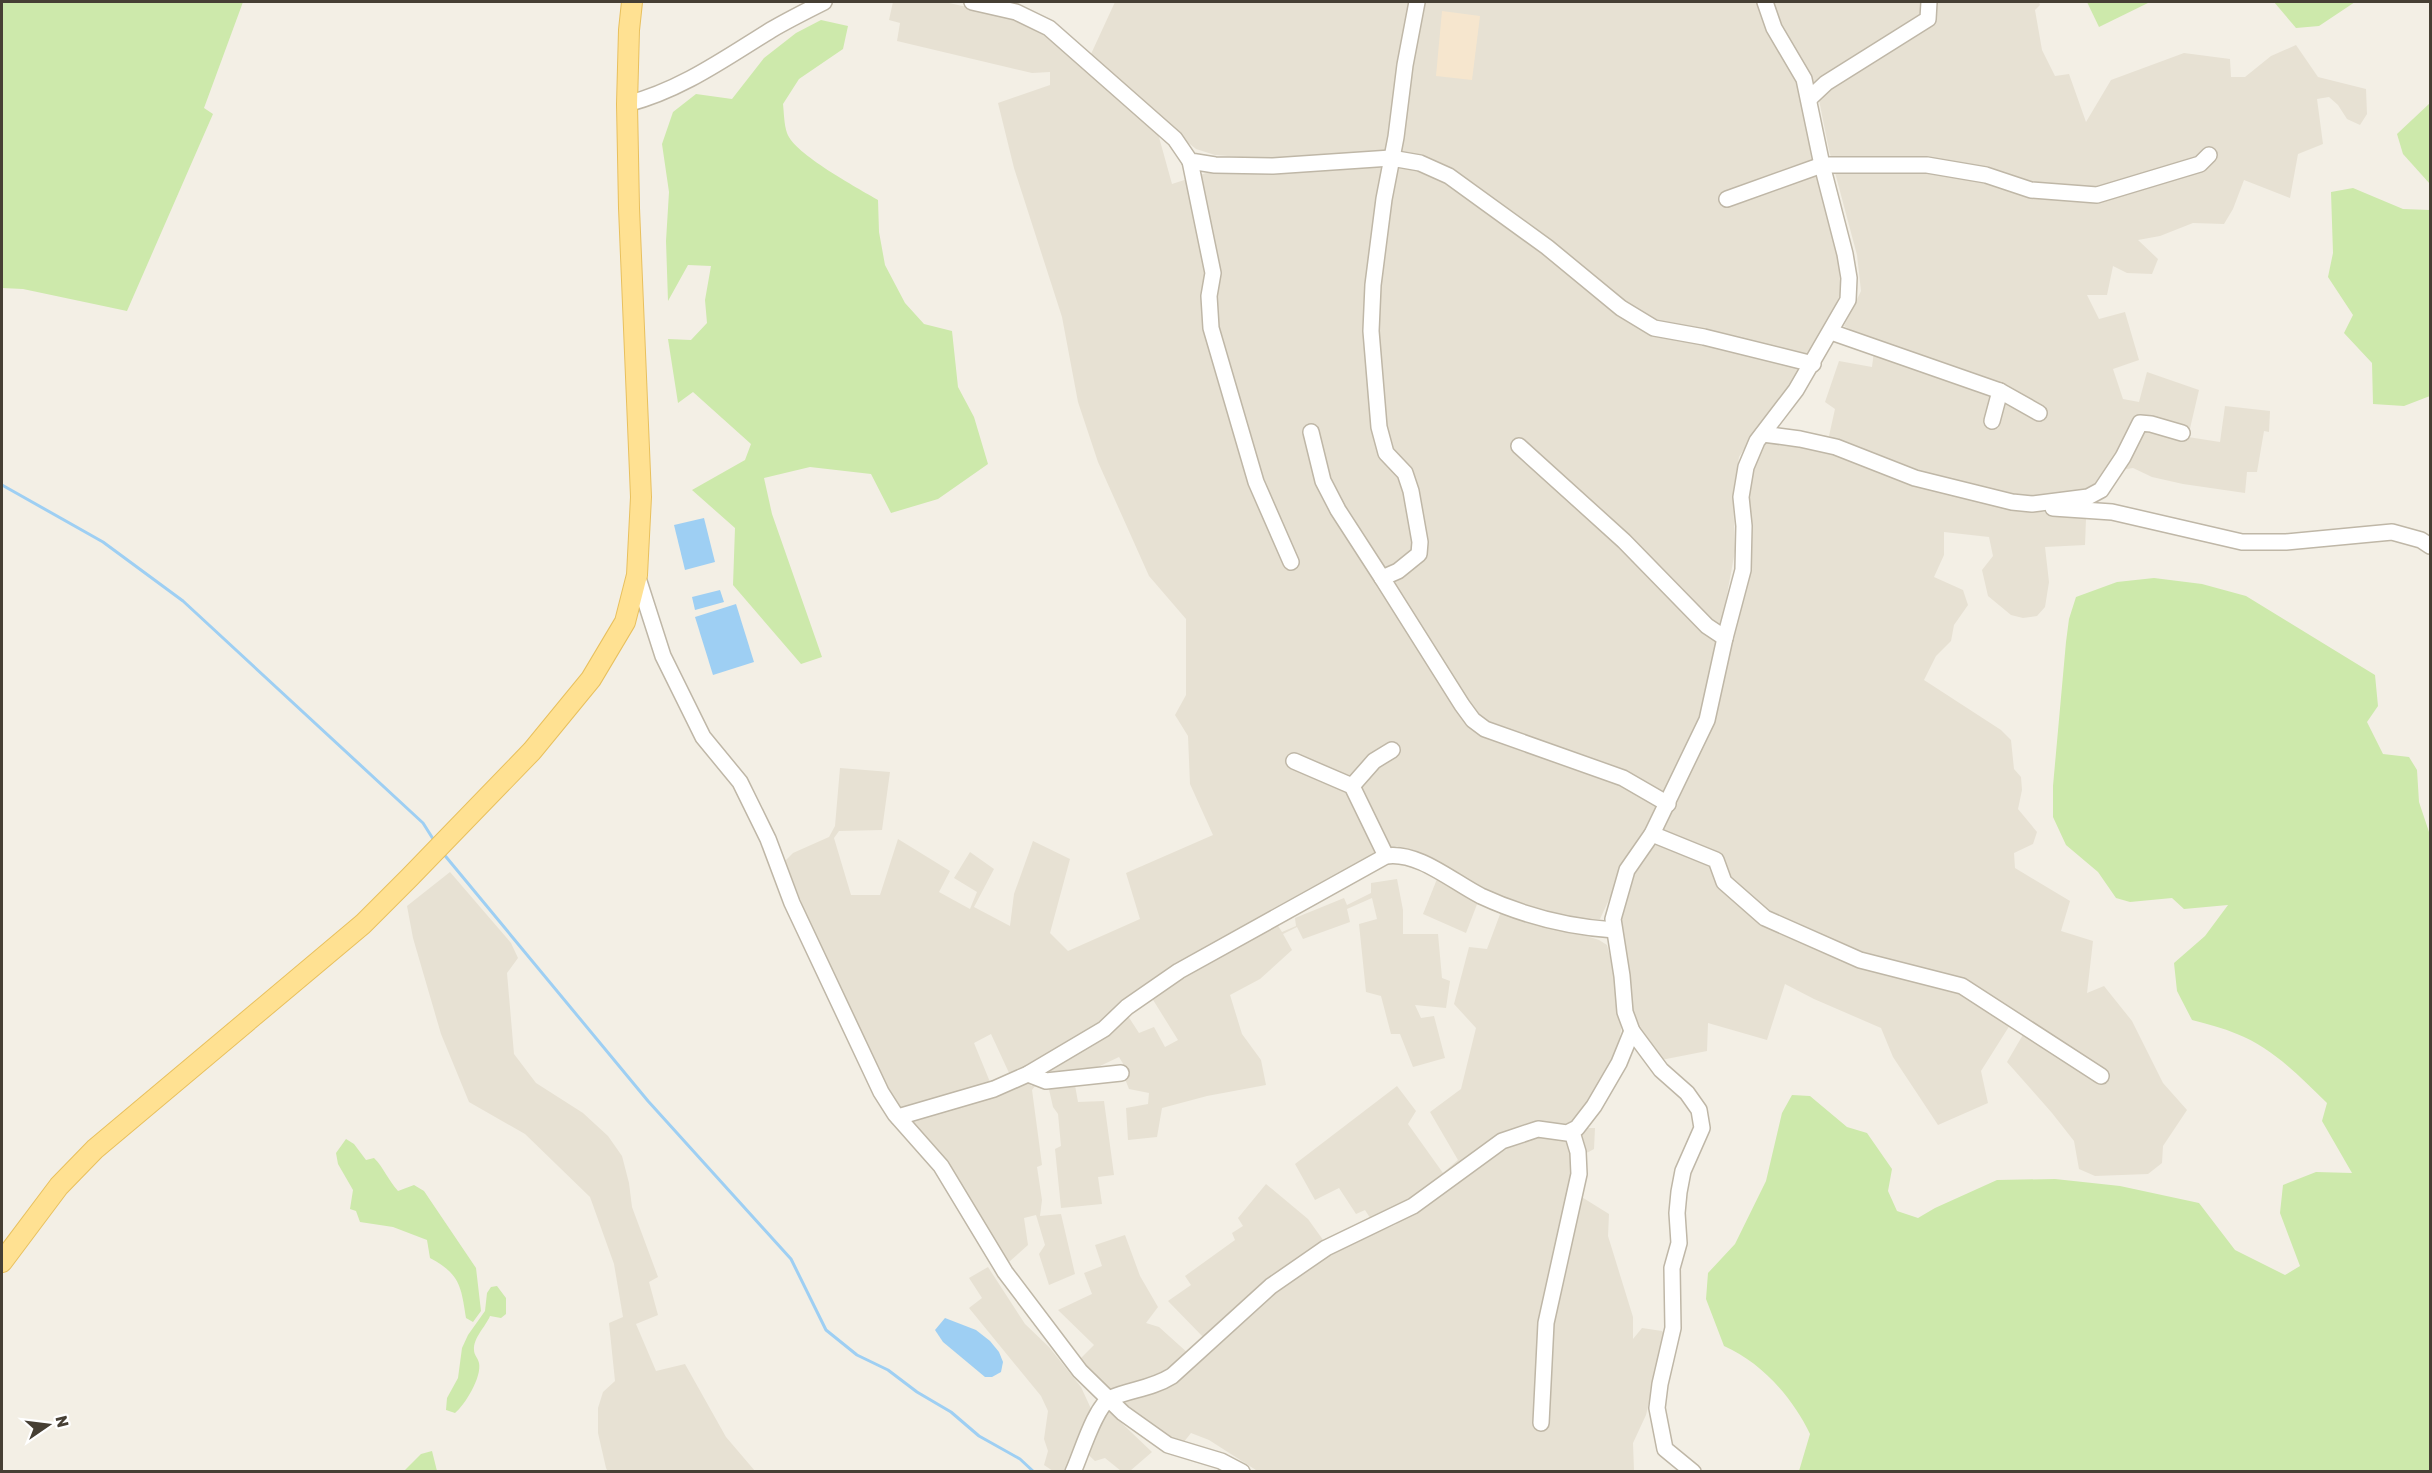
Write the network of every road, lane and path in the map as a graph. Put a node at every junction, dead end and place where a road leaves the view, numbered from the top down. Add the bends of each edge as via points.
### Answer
1 (632, 2) edge
2 (824, 2) edge
3 (972, 2) edge
4 (1417, 2) edge
5 (1765, 2) edge
6 (1929, 2) edge
7 (1809, 99) junction
8 (627, 104) junction
9 (2209, 154) dead end
10 (1391, 158) junction
11 (1190, 161) junction
12 (1822, 165) junction
13 (1727, 199) dead end
14 (1832, 332) junction
15 (1813, 364) junction
16 (2000, 391) junction
17 (2038, 413) dead end
18 (1992, 421) dead end
19 (1311, 432) dead end
20 (2182, 433) dead end
21 (1763, 434) junction
22 (1519, 446) dead end
23 (2032, 504) junction
24 (2430, 546) edge
25 (1290, 562) dead end
26 (637, 575) junction
27 (1382, 578) junction
28 (1725, 638) junction
29 (1392, 750) dead end
30 (1294, 761) dead end
31 (1352, 786) junction
32 (1668, 804) junction
33 (1652, 834) junction
34 (1386, 856) junction
35 (1614, 930) junction
36 (1632, 1031) junction
37 (1121, 1073) dead end
38 (1028, 1074) junction
39 (2101, 1076) dead end
40 (898, 1117) junction
41 (1572, 1132) junction
42 (2, 1262) edge
43 (1109, 1399) junction
44 (1541, 1423) dead end
45 (1073, 1472) edge
46 (1242, 1472) edge
47 (1693, 1472) edge

1 - 8 main road
2 - 8 street via 692,79 656,97
3 - 11 street via 1016,12 1049,28 1175,139
4 - 10 street
5 - 7 street via 1774,28 1804,79
6 - 7 street via 1928,19 1826,83
7 - 12 street
8 - 26 main road via 641,497
9 - 12 street via 2200,164 2097,195 2031,190 1986,175 1928,165
10 - 11 street via 1274,166
10 - 15 street via 1449,176 1547,247 1621,308 1654,328
10 - 27 street via 1373,285 1375,397 1386,453 1405,473 1411,491 1419,554
11 - 25 street via 1213,273 1209,296 1211,328 1256,482
12 - 13 street
12 - 14 street via 1849,278 1848,300
14 - 15 street
14 - 16 street
15 - 21 street
16 - 17 street
16 - 18 street
19 - 27 street via 1323,481
20 - 23 street via 2140,423 2101,490 2088,497
21 - 23 street via 1836,447 1915,478
21 - 28 street via 1746,467 1741,497 1743,570
22 - 28 street via 1623,541 1707,626
23 - 24 street via 2112,512 2242,542 2392,532
26 - 40 street via 663,656 703,737 740,782 881,1092
26 - 42 main road via 625,622 591,680 532,751 363,924 95,1149 59,1186
27 - 32 street via 1473,720 1485,729 1623,778
28 - 32 street via 1707,720
29 - 31 street via 1374,762
30 - 31 street
31 - 34 street
32 - 33 street
33 - 35 street via 1627,870 1612,919
33 - 39 street via 1716,860 1724,882 1765,918 1860,960 1962,986
34 - 35 street via 1398,854 1416,859 1483,896 1549,920
34 - 38 street via 1179,971 1127,1007 1104,1029
35 - 36 street via 1624,1012
36 - 41 street via 1594,1106
36 - 47 street via 1661,1070 1687,1093 1699,1110 1702,1128 1683,1171 1679,1192 1679,1243 1672,1269 1673,1328 1657,1408 1665,1449
37 - 38 street via 1046,1081
38 - 40 street via 994,1089
40 - 43 street via 941,1166 1005,1272 1080,1371
41 - 43 street via 1538,1129 1502,1142 1413,1206 1326,1248 1270,1287 1172,1376 1154,1387
41 - 44 street via 1579,1174 1546,1323
43 - 45 street via 1096,1417
43 - 46 street via 1168,1445 1221,1461

